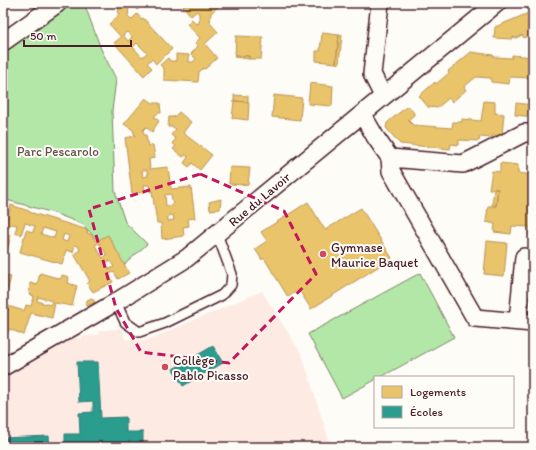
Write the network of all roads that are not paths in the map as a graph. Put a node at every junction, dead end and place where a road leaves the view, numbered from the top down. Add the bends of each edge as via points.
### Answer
1 (58, 3) edge
2 (380, 3) edge
3 (496, 3) edge
4 (3, 42) edge
5 (383, 96) junction
6 (362, 114) junction
7 (533, 133) edge
8 (390, 158) junction
9 (217, 234) junction
10 (524, 256) dead end
11 (116, 302) junction
12 (525, 322) edge
13 (3, 367) edge

1 - 4 street
2 - 5 street via 372,74
3 - 5 street, Rue du Lavoir
5 - 6 street, Rue du Lavoir
6 - 8 street
6 - 9 street, Rue du Lavoir
7 - 8 street via 524,132 463,164
8 - 12 street via 391,171 476,318
9 - 11 street, Rue du Lavoir via 187,258
9 - 11 lane via 232,274 231,285 222,294 165,323 139,332 125,322
10 - 12 street
11 - 13 street, Rue du Lavoir

